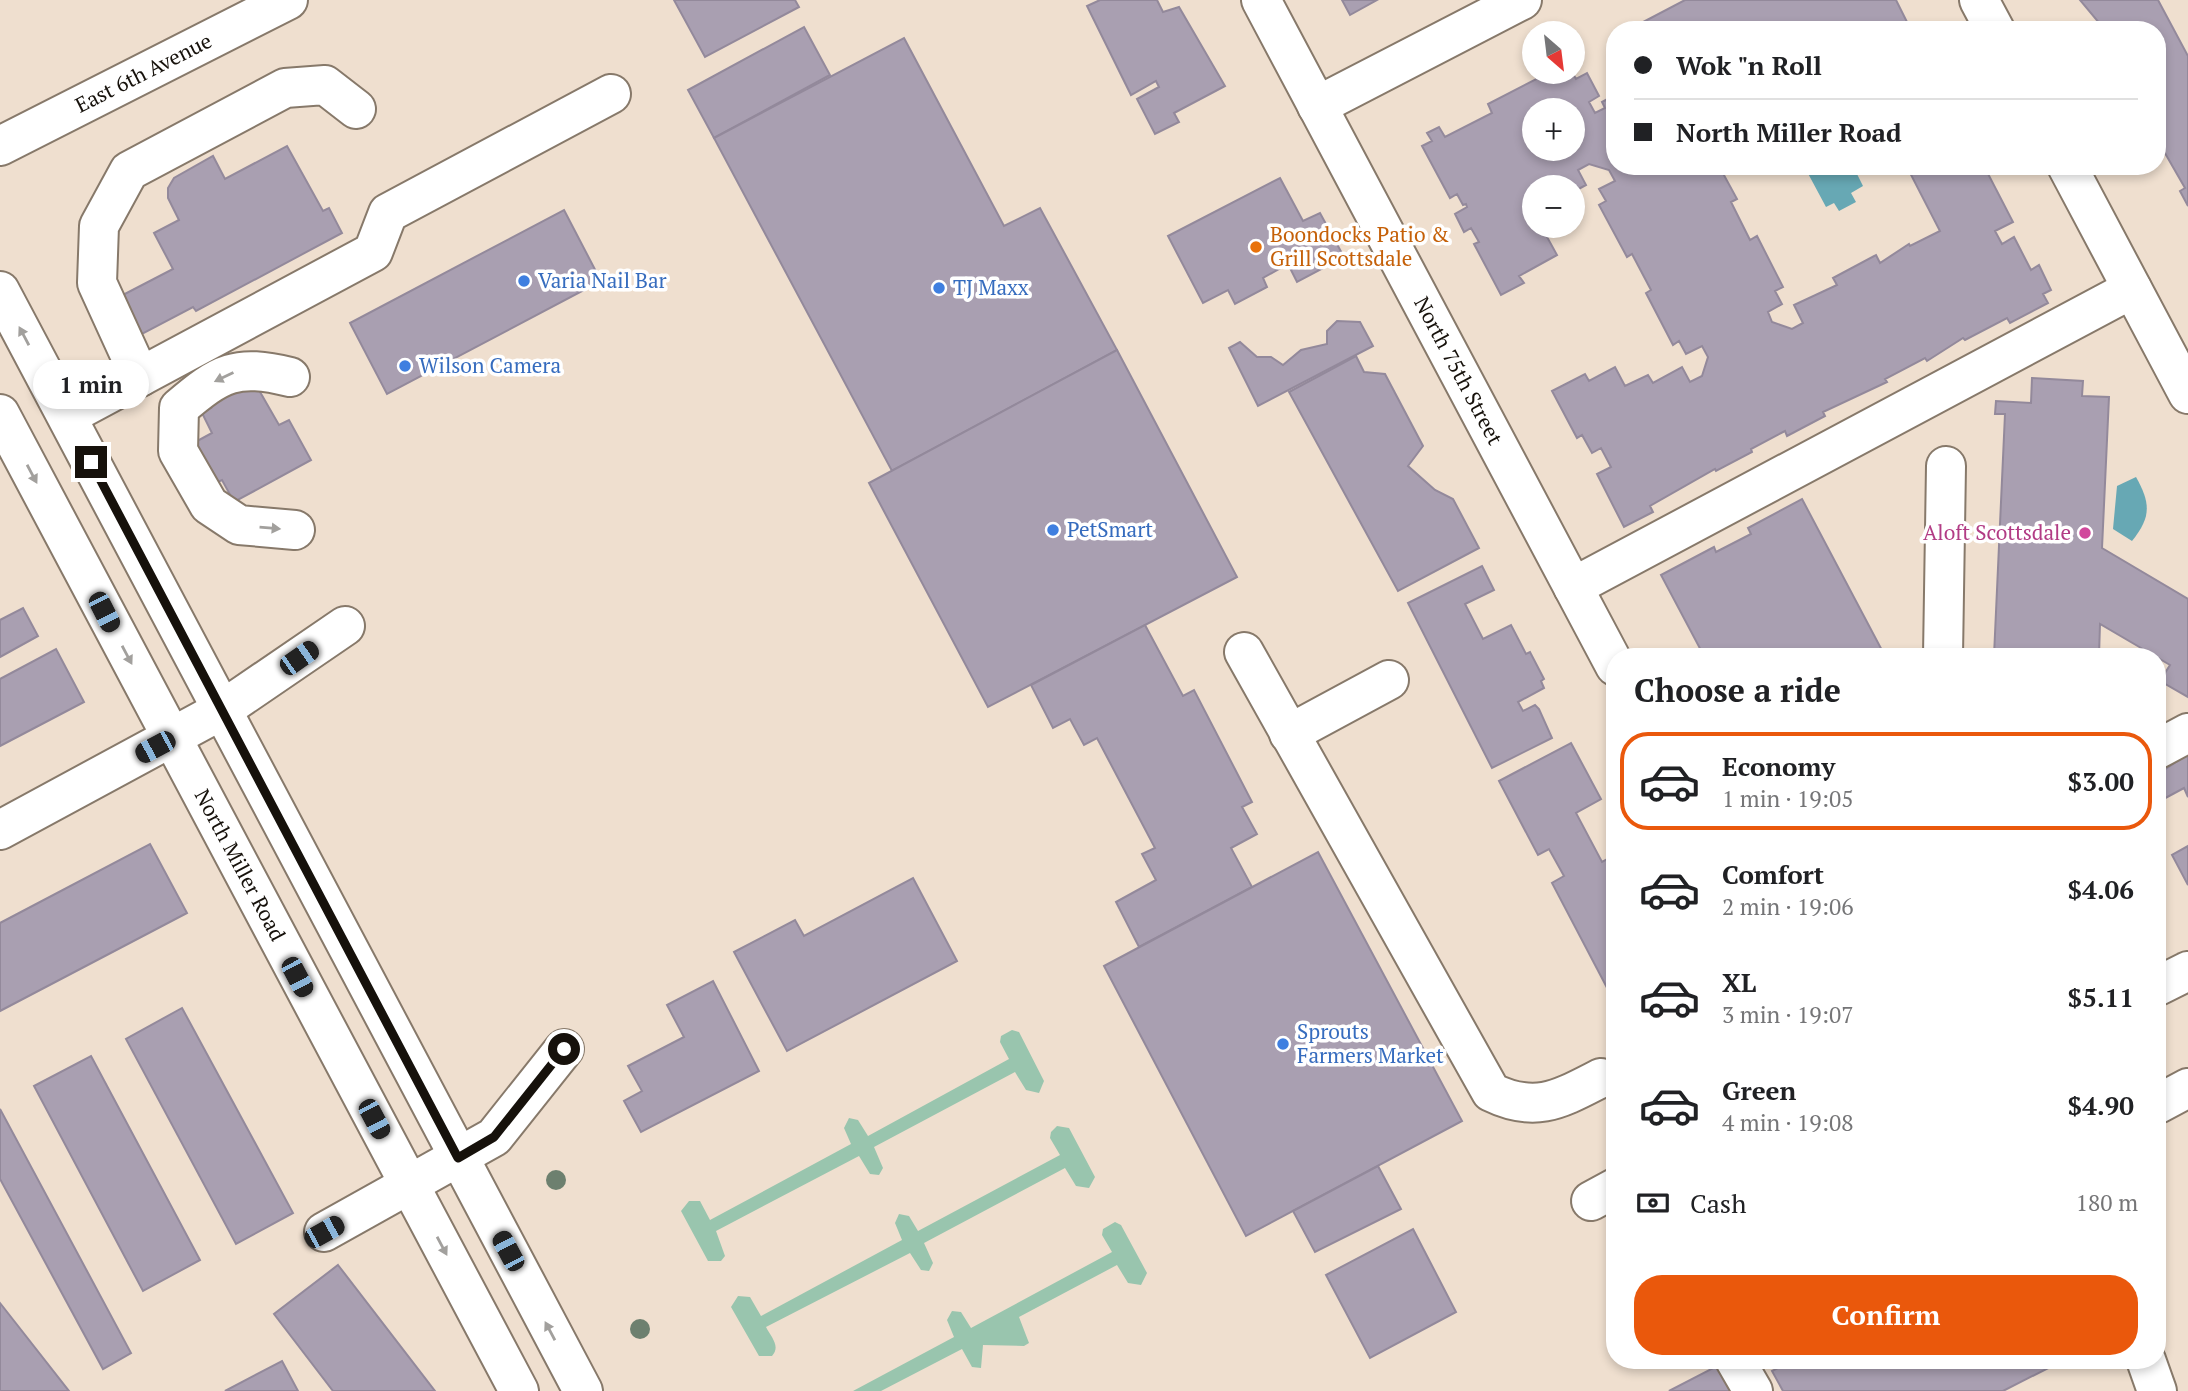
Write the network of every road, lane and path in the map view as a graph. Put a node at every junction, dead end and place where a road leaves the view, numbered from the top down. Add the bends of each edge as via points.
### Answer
1 (288, 0) edge
2 (1261, 0) edge
3 (1979, 0) edge
4 (1509, 3) edge
5 (1990, 21) edge
6 (611, 94) dead end
7 (1317, 106) junction
8 (356, 108) dead end
9 (0, 146) edge
10 (2072, 175) edge
11 (2132, 289) junction
12 (0, 291) edge
13 (140, 377) junction
14 (290, 377) dead end
15 (2188, 394) edge
16 (0, 414) edge
17 (67, 416) junction
18 (1946, 466) dead end
19 (295, 530) dead end
20 (1573, 587) junction
21 (345, 626) dead end
22 (1943, 648) edge
23 (1606, 649) edge
24 (1244, 653) dead end
25 (1389, 680) dead end
26 (222, 710) junction
27 (2188, 733) edge
28 (1289, 734) junction
29 (170, 739) junction
30 (2166, 745) edge
31 (0, 830) edge
32 (2188, 971) edge
33 (2166, 982) edge
34 (564, 1049) dead end
35 (1601, 1078) dead end
36 (2188, 1088) edge
37 (2166, 1100) edge
38 (458, 1158) junction
39 (410, 1185) junction
40 (324, 1232) dead end
41 (1741, 1369) edge
42 (2149, 1369) edge
43 (519, 1391) edge
44 (583, 1391) edge
45 (1754, 1391) edge
46 (2157, 1391) edge

1 - 9 street, East 6th Avenue
2 - 7 street, North 75th Street
3 - 5 street
4 - 7 street
6 - 13 street via 388,213 373,252
7 - 20 street, North 75th Street
8 - 13 street via 325,85 285,88 129,171 99,226 97,283
10 - 11 street
11 - 15 street
11 - 20 street
17 -> 12 street
13 - 17 street
14 -> 19 street via 254,368 228,374 198,392 179,408 178,452 209,505 239,525
16 -> 29 street, North Miller Road
17 - 26 street
18 - 22 street
20 - 23 street, North 75th Street
21 - 26 street
24 - 28 street
25 - 28 street
26 - 29 street
26 - 38 street
27 - 30 street
28 - 35 street via 1491,1092 1514,1103 1538,1104 1562,1098
29 - 31 street
29 - 39 street, North Miller Road
32 - 33 street
34 - 38 street via 494,1137
36 - 37 street
38 - 39 street
44 -> 38 street
39 - 40 street
39 -> 43 street, North Miller Road
41 - 45 street
42 - 46 street

